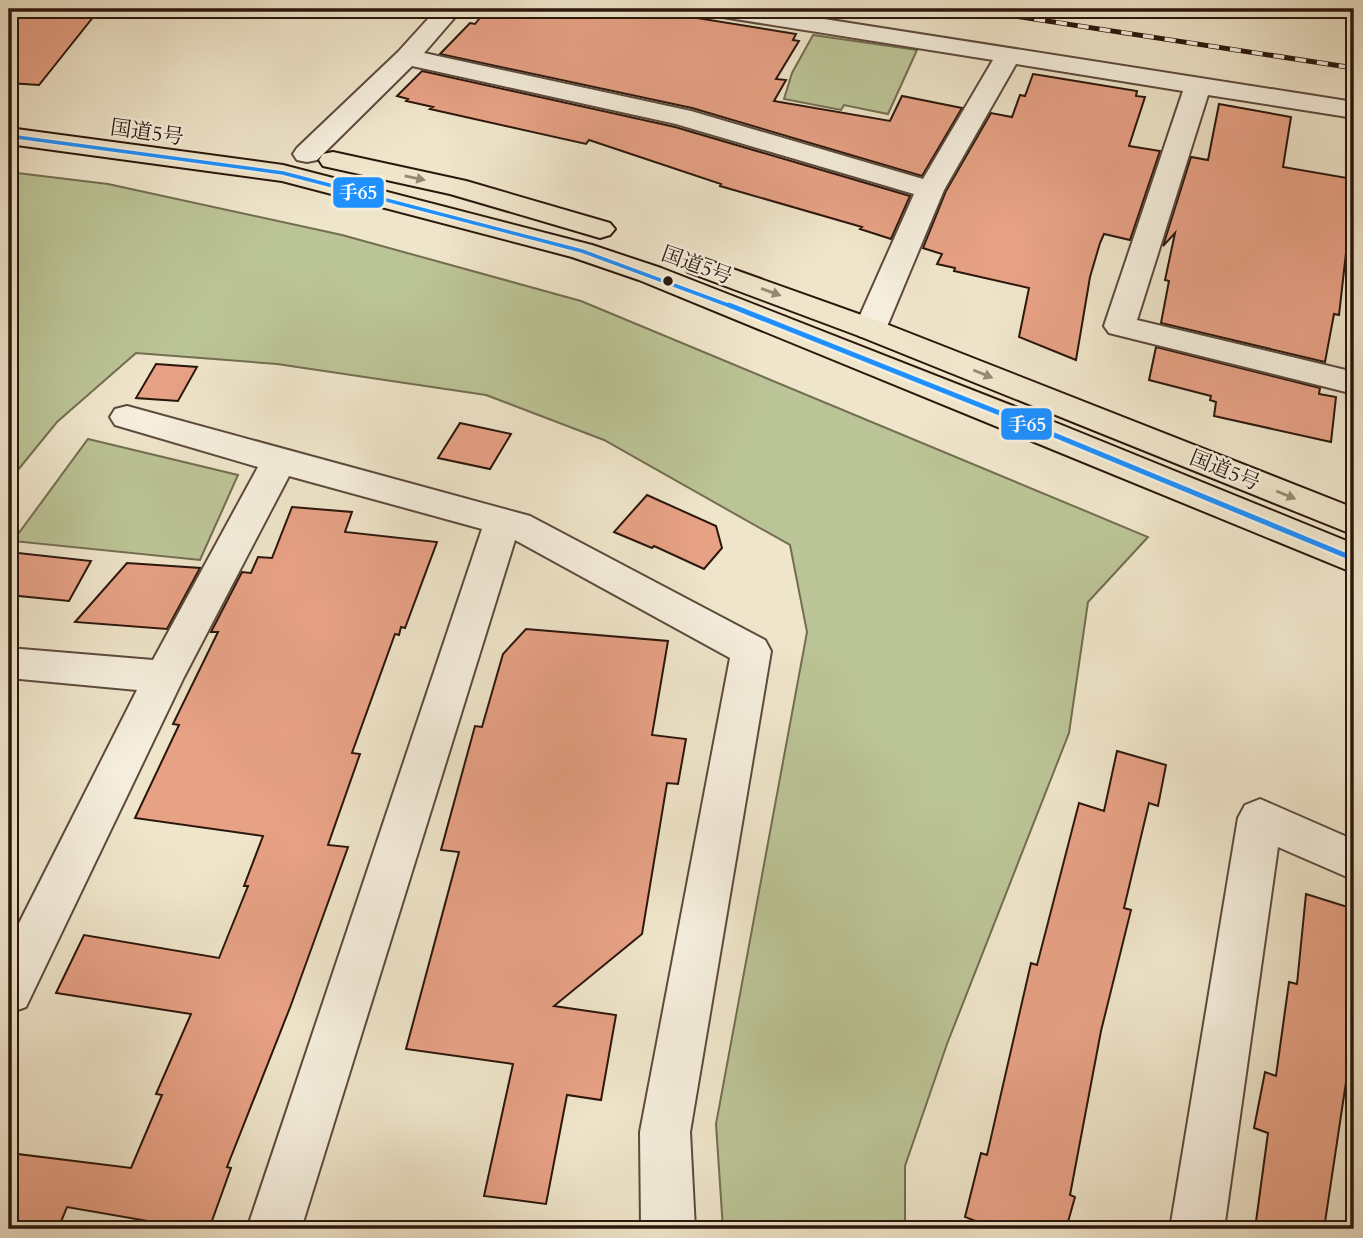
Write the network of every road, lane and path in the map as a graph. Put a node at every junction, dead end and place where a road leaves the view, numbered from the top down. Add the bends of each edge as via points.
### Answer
1 (450, 9) edge
2 (716, 9) edge
3 (1009, 55) junction
4 (407, 57) junction
5 (1198, 85) junction
6 (1354, 110) edge
7 (9, 116) edge
8 (9, 136) edge
9 (307, 155) junction
10 (930, 190) junction
11 (870, 328) junction
12 (1354, 383) edge
13 (127, 417) dead end
14 (279, 461) junction
15 (503, 522) junction
16 (1354, 522) edge
17 (1354, 559) edge
18 (9, 663) edge
19 (164, 677) junction
20 (1354, 861) edge
21 (9, 991) edge
22 (274, 1229) edge
23 (668, 1229) edge
24 (1198, 1229) edge

1 - 4 street
2 - 3 street
3 - 5 street
3 - 10 street
4 - 9 street
4 - 10 street via 682,117
5 - 6 street
5 - 12 street via 1119,326
7 - 9 highway, 国道5号 via 52,118
8 - 17 highway, 国道5号 via 283,173 582,251 996,411
9 -> 11 highway, 国道5号 via 456,187 603,230
10 - 11 street
11 -> 16 highway, 国道5号
13 - 14 street
14 - 15 street
14 - 19 street
15 - 22 street
15 - 23 street via 517,525 751,651 665,1132
18 - 19 street
19 - 21 street
20 - 24 street via 1260,818

